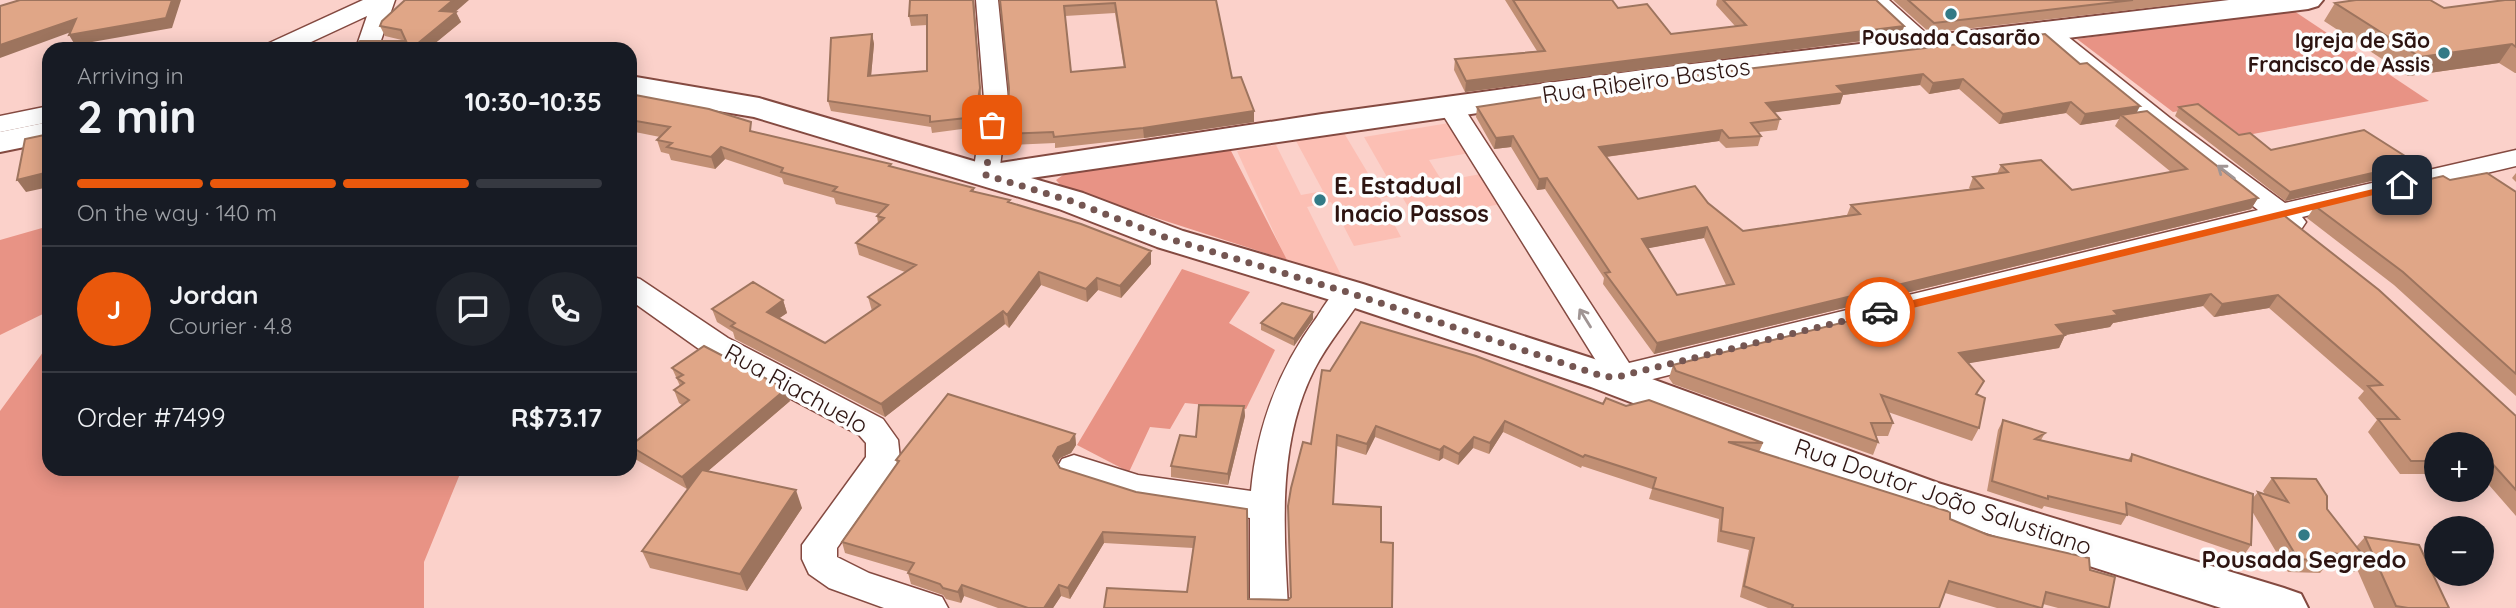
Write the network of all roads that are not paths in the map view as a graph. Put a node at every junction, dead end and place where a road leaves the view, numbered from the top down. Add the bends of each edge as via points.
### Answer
1 (383, 0) edge
2 (987, 0) edge
3 (1876, 0) edge
4 (2308, 0) edge
5 (2045, 29) junction
6 (292, 42) edge
7 (374, 42) edge
8 (1925, 43) junction
9 (637, 87) edge
10 (1451, 107) junction
11 (42, 115) edge
12 (0, 124) edge
13 (42, 133) edge
14 (0, 142) edge
15 (2516, 158) edge
16 (2475, 169) junction
17 (986, 175) junction
18 (2506, 189) edge
19 (2281, 213) junction
20 (2311, 237) edge
21 (637, 291) edge
22 (1350, 293) junction
23 (1613, 377) junction
24 (1074, 468) dead end
25 (1266, 507) junction
26 (929, 608) edge
27 (1269, 608) edge
28 (2284, 608) edge

1 - 6 street
1 - 7 street
2 - 17 street via 996,99
3 - 8 street
4 - 5 main road, Rua Ribeiro Bastos
5 - 8 main road, Rua Ribeiro Bastos
19 -> 5 street
8 - 10 main road, Rua Ribeiro Bastos
9 - 17 main road, Rua Doutor João Salustiano via 759,108
10 - 17 main road, Rua Ribeiro Bastos
23 -> 10 street
11 - 12 street
13 - 14 main road
15 - 16 street
16 - 18 street
16 - 19 street
17 - 22 main road, Rua Doutor João Salustiano via 1170,239
19 - 20 street
19 - 23 street
21 - 26 street, Rua Riachuelo via 717,346 872,427 882,440 883,459 820,545 819,558 824,568 858,584
22 - 23 main road, Rua Doutor João Salustiano
22 - 25 street via 1314,343 1286,399
23 - 28 main road, Rua Doutor João Salustiano via 1927,497
24 - 25 street via 1138,488
25 - 27 street

